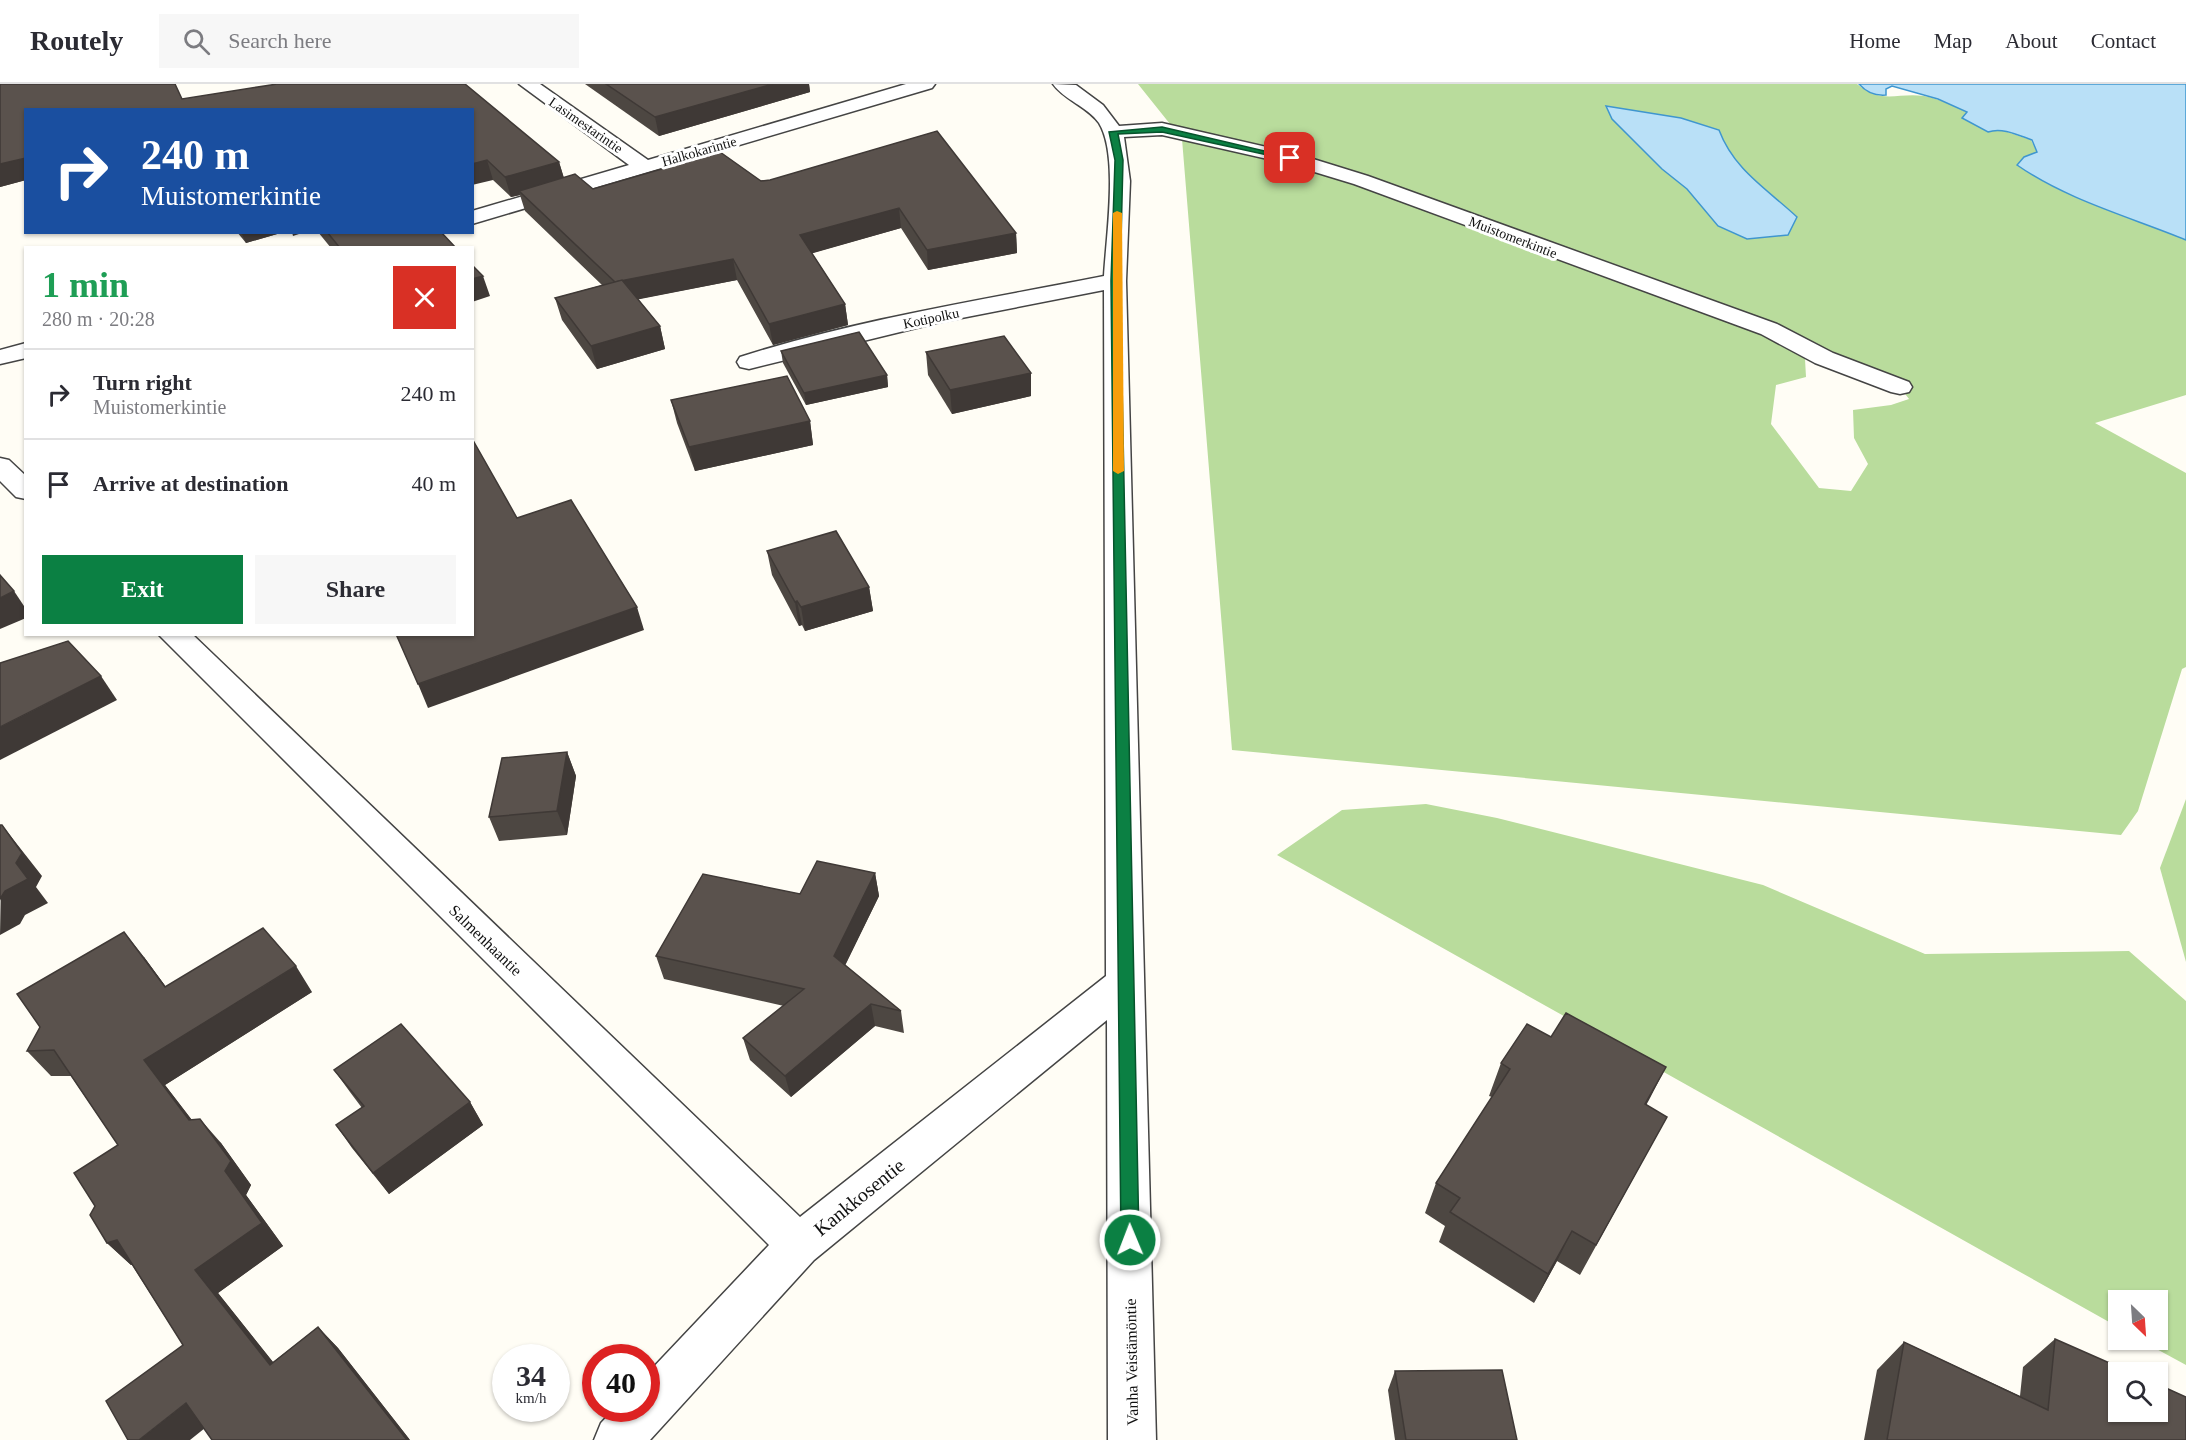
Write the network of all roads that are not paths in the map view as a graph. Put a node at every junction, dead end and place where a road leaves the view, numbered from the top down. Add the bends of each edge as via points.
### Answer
1 (528, 84) edge
2 (926, 84) edge
3 (1062, 84) edge
4 (1113, 132) junction
5 (645, 167) junction
6 (474, 217) edge
7 (1115, 281) junction
8 (24, 351) edge
9 (0, 357) edge
10 (749, 362) dead end
11 (1900, 387) dead end
12 (0, 466) edge
13 (24, 489) edge
14 (174, 636) edge
15 (1126, 982) junction
16 (799, 1245) junction
17 (618, 1440) edge
18 (1132, 1440) edge

1 - 5 street, Lasimestarintie
2 - 5 street, Halkokarintie
3 - 4 street, Vanha Veistämöntie via 1104,116
4 - 7 street, Vanha Veistämöntie via 1119,160
4 - 11 street, Muistomerkintie via 1162,129 1290,158 1361,180 1769,329 1824,358
5 - 6 street, Halkokarintie
7 - 10 street, Kotipolku via 930,318
7 - 15 street, Vanha Veistämöntie
8 - 9 street
12 - 13 street
14 - 16 street, Salmenhaantie
15 - 16 street, Kankkosentie
15 - 18 street, Vanha Veistämöntie
16 - 17 street, Kankkosentie

